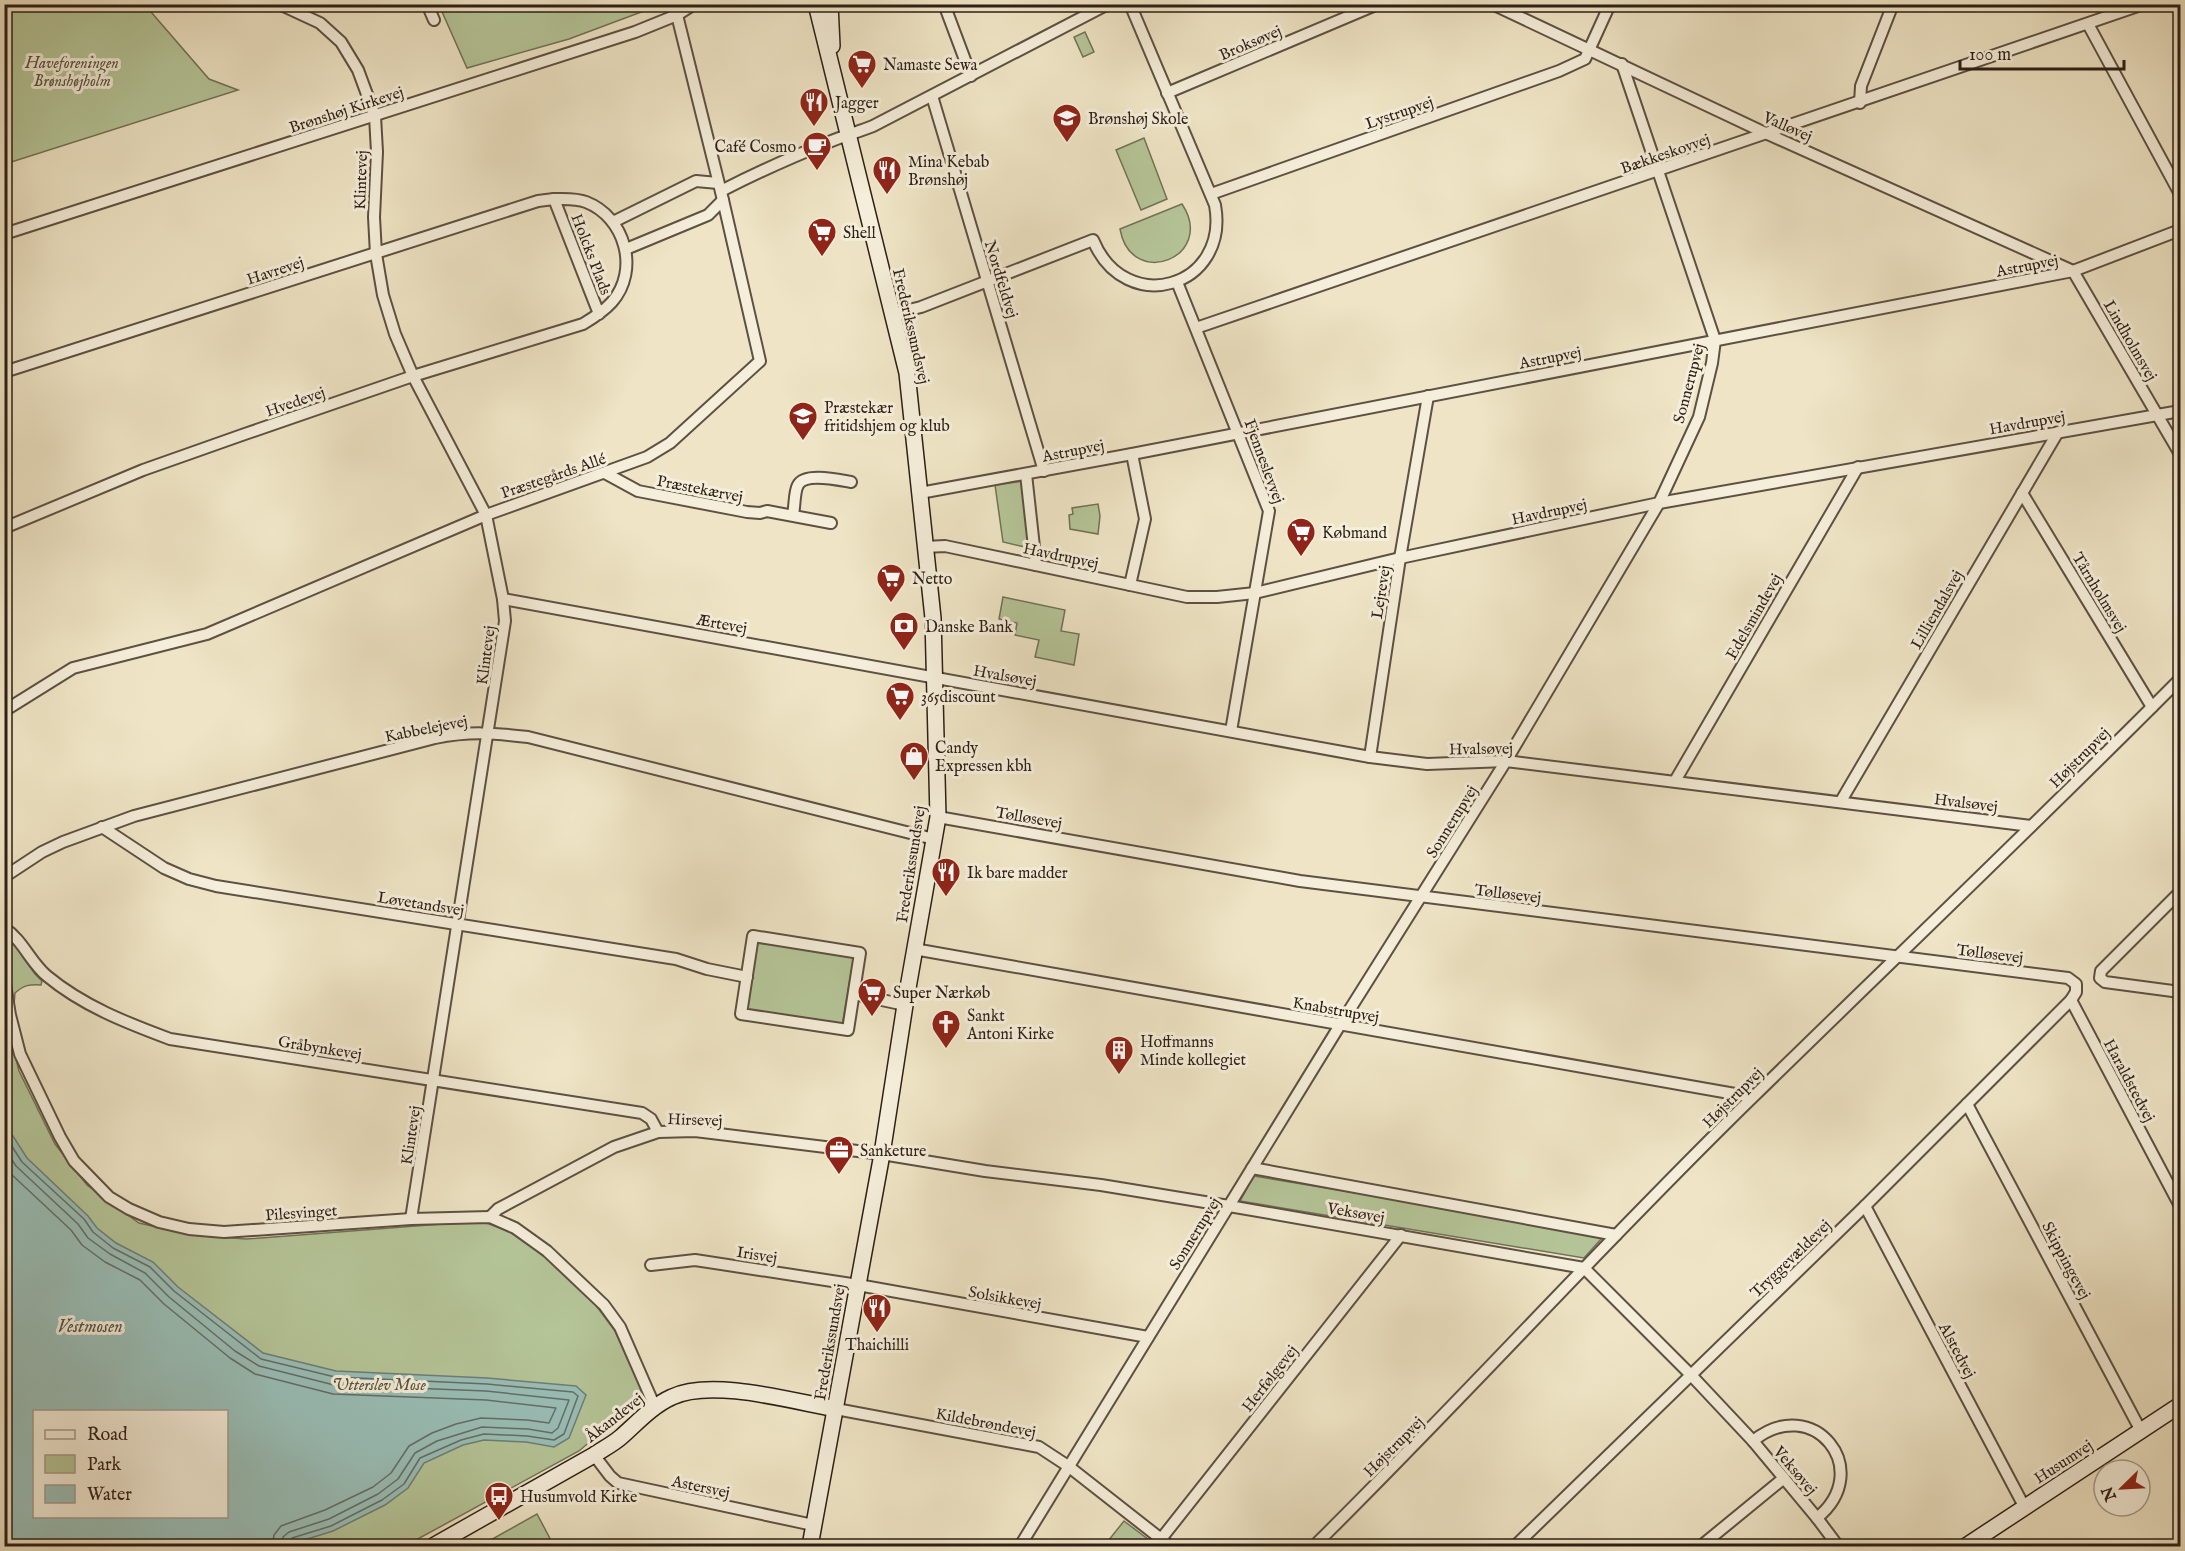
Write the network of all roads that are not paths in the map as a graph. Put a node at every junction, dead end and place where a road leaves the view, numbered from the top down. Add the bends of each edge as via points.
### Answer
1 (279, 4) edge
2 (427, 4) edge
3 (694, 4) edge
4 (816, 4) edge
5 (830, 4) edge
6 (944, 4) edge
7 (1108, 4) edge
8 (1130, 4) edge
9 (1378, 4) edge
10 (1492, 4) edge
11 (1610, 4) edge
12 (1893, 4) edge
13 (2144, 4) edge
14 (677, 15) junction
15 (434, 20) dead end
16 (2088, 24) junction
17 (1590, 49) junction
18 (1622, 64) junction
19 (971, 76) junction
20 (835, 79) junction
21 (1167, 93) junction
22 (932, 96) junction
23 (1860, 103) junction
24 (375, 116) junction
25 (1767, 134) junction
26 (849, 136) junction
27 (1657, 172) junction
28 (721, 191) junction
29 (1211, 194) junction
30 (2181, 194) edge
31 (554, 199) junction
32 (613, 222) junction
33 (2181, 230) edge
34 (4, 234) edge
35 (626, 249) junction
36 (376, 254) junction
37 (2073, 271) junction
38 (987, 282) junction
39 (1177, 282) junction
40 (599, 314) junction
41 (893, 314) junction
42 (1196, 328) junction
43 (1715, 340) junction
44 (4, 372) edge
45 (413, 376) junction
46 (1428, 396) junction
47 (2181, 411) edge
48 (2157, 415) junction
49 (2058, 432) junction
50 (1239, 434) junction
51 (1132, 454) junction
52 (2181, 454) edge
53 (1858, 466) junction
54 (1044, 471) junction
55 (605, 473) junction
56 (1026, 474) junction
57 (851, 482) dead end
58 (920, 493) junction
59 (2022, 493) junction
60 (1659, 503) junction
61 (794, 514) junction
62 (486, 515) junction
63 (831, 523) dead end
64 (4, 528) edge
65 (926, 547) junction
66 (1400, 558) junction
67 (1036, 565) junction
68 (1130, 585) junction
69 (1255, 593) junction
70 (503, 598) junction
71 (936, 678) junction
72 (2181, 679) edge
73 (2152, 707) junction
74 (4, 711) edge
75 (1232, 731) junction
76 (489, 732) junction
77 (1370, 758) junction
78 (1506, 761) junction
79 (1675, 781) junction
80 (1841, 801) junction
81 (938, 817) junction
82 (2031, 826) junction
83 (102, 827) junction
84 (934, 839) junction
85 (4, 877) edge
86 (2181, 892) edge
87 (1421, 898) junction
88 (459, 924) junction
89 (4, 928) edge
90 (914, 950) junction
91 (1898, 957) junction
92 (747, 976) junction
93 (4, 978) edge
94 (2076, 984) joint
95 (2181, 992) edge
96 (854, 994) junction
97 (2071, 1000) junction
98 (905, 1005) junction
99 (1340, 1025) junction
100 (434, 1080) junction
101 (1752, 1097) junction
102 (1967, 1104) junction
103 (658, 1132) junction
104 (882, 1154) junction
105 (1252, 1168) junction
106 (1229, 1206) junction
107 (1864, 1206) junction
108 (2181, 1206) edge
109 (490, 1217) junction
110 (411, 1220) junction
111 (1401, 1235) junction
112 (1616, 1235) junction
113 (651, 1264) dead end
114 (1584, 1268) junction
115 (858, 1285) junction
116 (1148, 1337) junction
117 (1691, 1375) junction
118 (2181, 1405) edge
119 (655, 1407) junction
120 (836, 1409) junction
121 (2141, 1431) junction
122 (1753, 1442) junction
123 (594, 1455) junction
124 (1068, 1466) junction
125 (1784, 1478) junction
126 (2025, 1508) junction
127 (1817, 1518) junction
128 (813, 1525) junction
129 (1166, 1543) edge
130 (433, 1546) edge
131 (810, 1546) edge
132 (1020, 1546) edge
133 (1314, 1546) edge
134 (1515, 1546) edge
135 (1701, 1546) edge
136 (1838, 1546) edge
137 (1966, 1546) edge

1 - 24 street, Klintevej via 320,23 341,42 358,70
2 - 15 street
3 - 14 street, Brønshøj Kirkevej
4 - 20 main road, Frederikssundsvej
5 - 20 main road, Frederikssundsvej
6 - 19 street
7 - 19 street, Holcks Plads
8 - 21 street
9 - 21 street, Broksøvej
10 - 17 street, Valløvej
11 - 17 street
12 - 23 street via 1861,86
13 - 16 street, Bækkeskovvej
14 - 24 street, Brønshøj Kirkevej
14 - 28 street, Præstegårds Allé
16 - 23 street, Bækkeskovvej
16 - 30 street
17 - 18 street, Valløvej
17 - 29 street, Lystrupvej via 1585,59 1559,71
18 - 25 street, Valløvej
18 - 27 street, Sonnerupvej
19 - 22 street, Holcks Plads
20 - 26 main road, Frederikssundsvej
21 - 29 street
22 - 26 street, Holcks Plads
22 - 38 street, Nordfeldvej
23 - 25 street, Bækkeskovvej
24 - 34 street, Brønshøj Kirkevej
24 - 36 street, Klintevej
25 - 27 street, Bækkeskovvej
25 - 37 street, Valløvej
26 - 28 street, Holcks Plads
26 - 41 main road, Frederikssundsvej
27 - 42 street, Bækkeskovvej
27 - 43 street, Sonnerupvej
28 - 32 street, Holcks Plads via 696,181
28 - 35 street, Holcks Plads via 708,215
28 - 55 street, Præstegårds Allé via 760,361 670,443 647,457
29 - 39 street via 1217,217 1211,251 1197,269
31 - 32 street, Holcks Plads via 587,202
31 - 36 street, Havrevej
31 - 40 street, Holcks Plads
32 - 35 street, Holcks Plads
33 - 37 street, Astrupvej
35 - 40 street, Holcks Plads via 622,285
36 - 44 street, Havrevej
36 - 45 street, Klintevej via 392,325
37 - 43 street, Astrupvej
37 - 48 street, Lindholmsvej
38 - 39 street via 1093,240 1103,261 1131,282 1154,286
38 - 41 street
38 - 54 street, Nordfeldvej
39 - 42 street, Fjenneslevvej
40 - 45 street, Hvedevej via 567,330
41 - 58 main road, Frederikssundsvej via 907,373
42 - 50 street, Fjenneslevvej
43 - 46 street, Astrupvej
43 - 60 street, Sonnerupvej via 1699,417
45 - 62 street, Klintevej
45 - 64 street, Hvedevej via 143,470
46 - 50 street, Astrupvej
46 - 66 street, Lejrevej
47 - 48 street, Havdrupvej
48 - 49 street, Havdrupvej
48 - 52 street, Lindholmsvej
49 - 53 street, Havdrupvej
49 - 59 street, Lilliendalsvej
50 - 51 street, Astrupvej
50 - 69 street, Fjenneslevvej via 1269,511
51 - 54 street, Astrupvej
51 - 68 street via 1145,519
53 - 60 street, Havdrupvej
53 - 79 street, Edelsmindevej
54 - 56 street, Astrupvej
55 - 61 street, Præstekærvej via 638,491 747,512
55 - 62 street, Præstegårds Allé
56 - 58 street, Astrupvej
56 - 67 street
57 - 61 street via 817,478 802,481
58 - 65 main road, Frederikssundsvej
59 - 73 street, Tårnholmsvej
59 - 80 street, Lilliendalsvej
60 - 66 street, Havdrupvej
60 - 78 street, Sonnerupvej
61 - 63 street, Præstekærvej
62 - 70 street, Klintevej
62 - 74 street, Præstegårds Allé via 207,634 73,668
65 - 67 street, Havdrupvej via 945,546
65 - 71 main road, Frederikssundsvej
66 - 69 street, Havdrupvej
66 - 77 street, Lejrevej
67 - 68 street, Havdrupvej
68 - 69 street, Havdrupvej via 1187,597
69 - 75 street, Fjenneslevvej
70 - 71 street, Ærtevej
70 - 76 street, Klintevej via 505,621
71 - 75 street, Hvalsøvej
71 - 81 main road, Frederikssundsvej
72 - 73 street, Højstrupvej
73 - 82 street, Højstrupvej
75 - 77 street, Hvalsøvej
76 - 83 street, Kabbelejevej via 435,738
76 - 84 street, Kabbelejevej via 528,737
76 - 88 street, Klintevej
77 - 78 street, Hvalsøvej via 1427,764
78 - 79 street, Hvalsøvej
78 - 87 street, Sonnerupvej
79 - 80 street, Hvalsøvej
80 - 82 street, Hvalsøvej
81 - 84 main road, Frederikssundsvej
81 - 87 street, Tølløsevej via 1300,881
82 - 91 street, Højstrupvej
83 - 85 street, Kabbelejevej via 42,852
83 - 88 street, Løvetandsvej via 164,868 189,879
84 - 90 main road, Frederikssundsvej
86 - 95 street via 2101,971 2100,978 2105,982
87 - 91 street, Tølløsevej
87 - 99 street, Sonnerupvej
88 - 92 street, Løvetandsvej via 676,958 706,969
88 - 100 street, Klintevej
89 - 100 street, Gråbynkevej via 14,934 46,975 88,1004 170,1039
90 - 98 main road, Frederikssundsvej
90 - 99 street, Knabstrupvej
91 - 94 street, Tølløsevej via 2068,978
91 - 101 street, Højstrupvej
92 - 96 street via 741,1014 848,1030
92 - 96 street via 753,936 860,953
93 - 110 street, Pilesvinget via 20,1054 60,1137 88,1177 129,1209 159,1222 224,1232
94 - 97 street, Tryggevældevej
96 - 98 street
97 - 102 street, Tryggevældevej
97 - 108 street, Haraldstedvej
98 - 104 main road, Frederikssundsvej
99 - 101 street, Knabstrupvej
99 - 105 street, Sonnerupvej
100 - 103 street, Gråbynkevej via 642,1113 651,1119
100 - 110 street, Klintevej
101 - 112 street, Højstrupvej
102 - 107 street, Tryggevældevej
102 - 121 street, Skippingevej
103 - 104 street, Hirsevej via 695,1131
103 - 109 street, Hirsevej via 614,1147 498,1209
104 - 106 street, Veksøvej
104 - 115 main road, Frederikssundsvej
105 - 106 street, Sonnerupvej
105 - 112 street, Veksøvej
106 - 111 street, Veksøvej
106 - 116 street, Sonnerupvej
107 - 117 street, Tryggevældevej
107 - 126 street, Alstedvej
109 - 110 street, Pilesvinget
109 - 119 street, Pilesvinget via 515,1228 547,1251 604,1305 620,1327
111 - 114 street, Veksøvej
111 - 129 street, Herfølgevej
112 - 114 street, Højstrupvej
113 - 115 street, Irisvej via 695,1260
114 - 117 street, Veksøvej
114 - 133 street, Højstrupvej
115 - 116 street, Solsikkevej
115 - 120 main road, Frederikssundsvej
116 - 124 street, Sonnerupvej
117 - 122 street, Veksøvej
117 - 134 street, Tryggevældevej
118 - 121 main road, Husumvej
119 - 120 main road, Åkandevej via 688,1391 724,1389
119 - 123 main road, Åkandevej
120 - 124 street, Kildebrøndevej via 1040,1447
120 - 128 main road, Frederikssundsvej
121 - 126 main road, Husumvej
122 - 125 street, Veksøvej
122 - 127 street, Veksøvej via 1781,1425 1806,1427 1827,1440 1841,1469 1840,1483 1832,1503
123 - 128 street, Astersvej via 618,1483
123 - 130 main road, Åkandevej
124 - 129 street, Kildebrøndevej
124 - 132 street, Sonnerupvej
125 - 127 street, Veksøvej
125 - 135 street
126 - 137 main road, Husumvej
127 - 136 street, Veksøvej
128 - 131 main road, Frederikssundsvej

